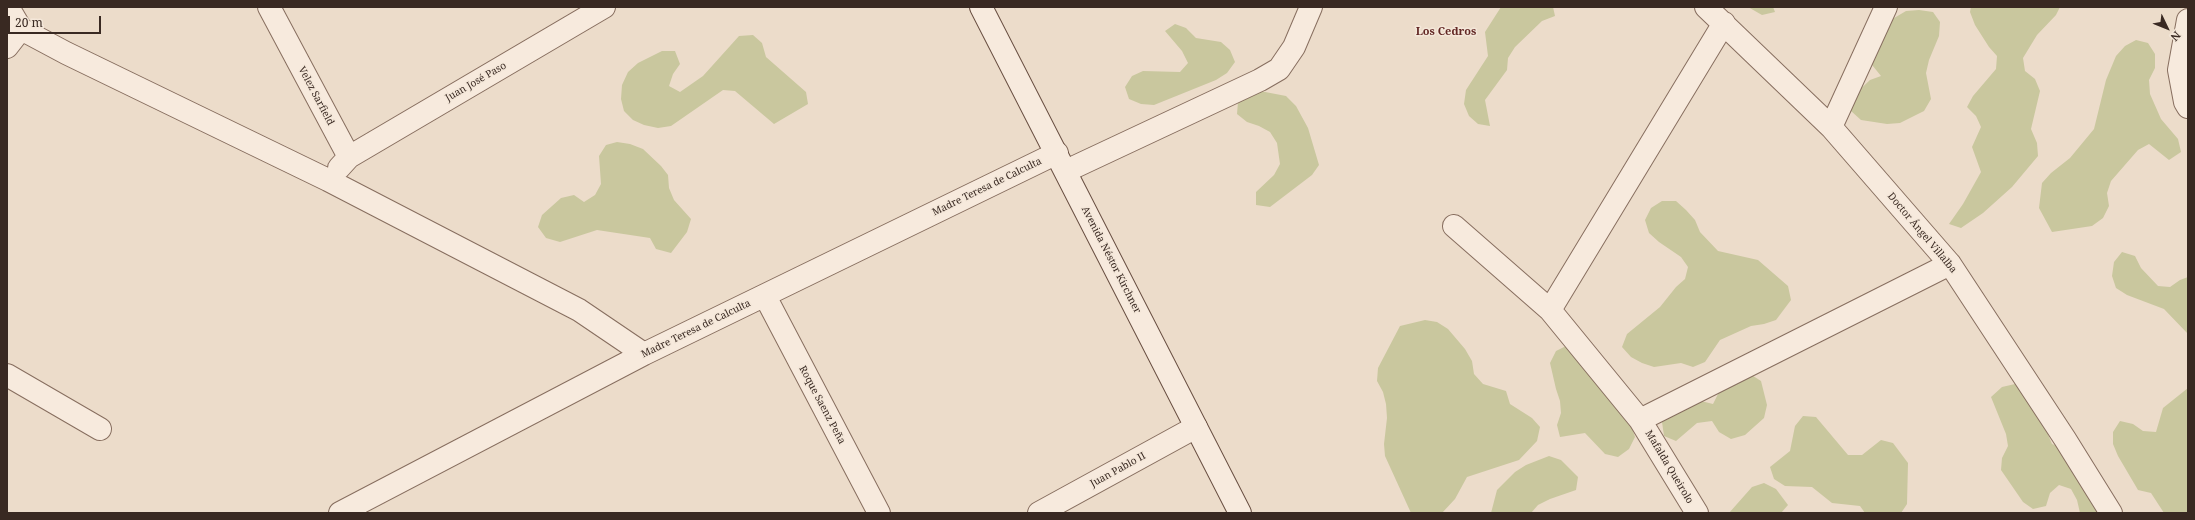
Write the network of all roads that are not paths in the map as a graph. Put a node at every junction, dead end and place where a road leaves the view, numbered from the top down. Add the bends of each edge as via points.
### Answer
1 (8, 7) edge
2 (269, 7) edge
3 (604, 7) edge
4 (981, 7) edge
5 (1311, 7) edge
6 (1706, 7) edge
7 (1886, 7) edge
8 (2188, 20) edge
9 (1724, 23) junction
10 (21, 29) junction
11 (7, 47) edge
12 (2188, 107) edge
13 (1831, 127) junction
14 (349, 158) junction
15 (1061, 162) junction
16 (328, 180) junction
17 (1454, 226) dead end
18 (1950, 264) junction
19 (765, 296) junction
20 (1550, 310) junction
21 (644, 354) junction
22 (7, 375) edge
23 (1640, 420) junction
24 (1196, 427) junction
25 (100, 429) dead end
26 (340, 513) edge
27 (879, 513) edge
28 (1039, 513) edge
29 (1240, 513) edge
30 (1697, 513) edge
31 (2111, 513) edge

1 - 10 street
2 - 14 street, Velez Sarfield
3 - 14 street, Juan José Paso
4 - 15 street, Avenida Néstor Kirchner
5 - 15 street, Madre Teresa de Calculta via 1294,47 1279,69 1260,80
6 - 9 street, Doctor Ángel Villalba
7 - 13 street
8 - 12 street via 2179,70
9 - 13 street, Doctor Ángel Villalba
9 - 20 street
10 - 11 street
10 - 16 street
13 - 18 street, Doctor Ángel Villalba
14 - 16 street
15 - 19 street, Madre Teresa de Calculta
15 - 24 street, Avenida Néstor Kirchner
16 - 21 street via 579,310
17 - 20 street, Mafalda Queirolo
18 - 23 street
18 - 31 street, Doctor Ángel Villalba
19 - 21 street, Madre Teresa de Calculta
19 - 27 street, Roque Saenz Peña
20 - 23 street, Mafalda Queirolo
21 - 26 street, Madre Teresa de Calculta
22 - 25 street
23 - 30 street, Mafalda Queirolo
24 - 28 street, Juan Pablo II
24 - 29 street, Avenida Néstor Kirchner

